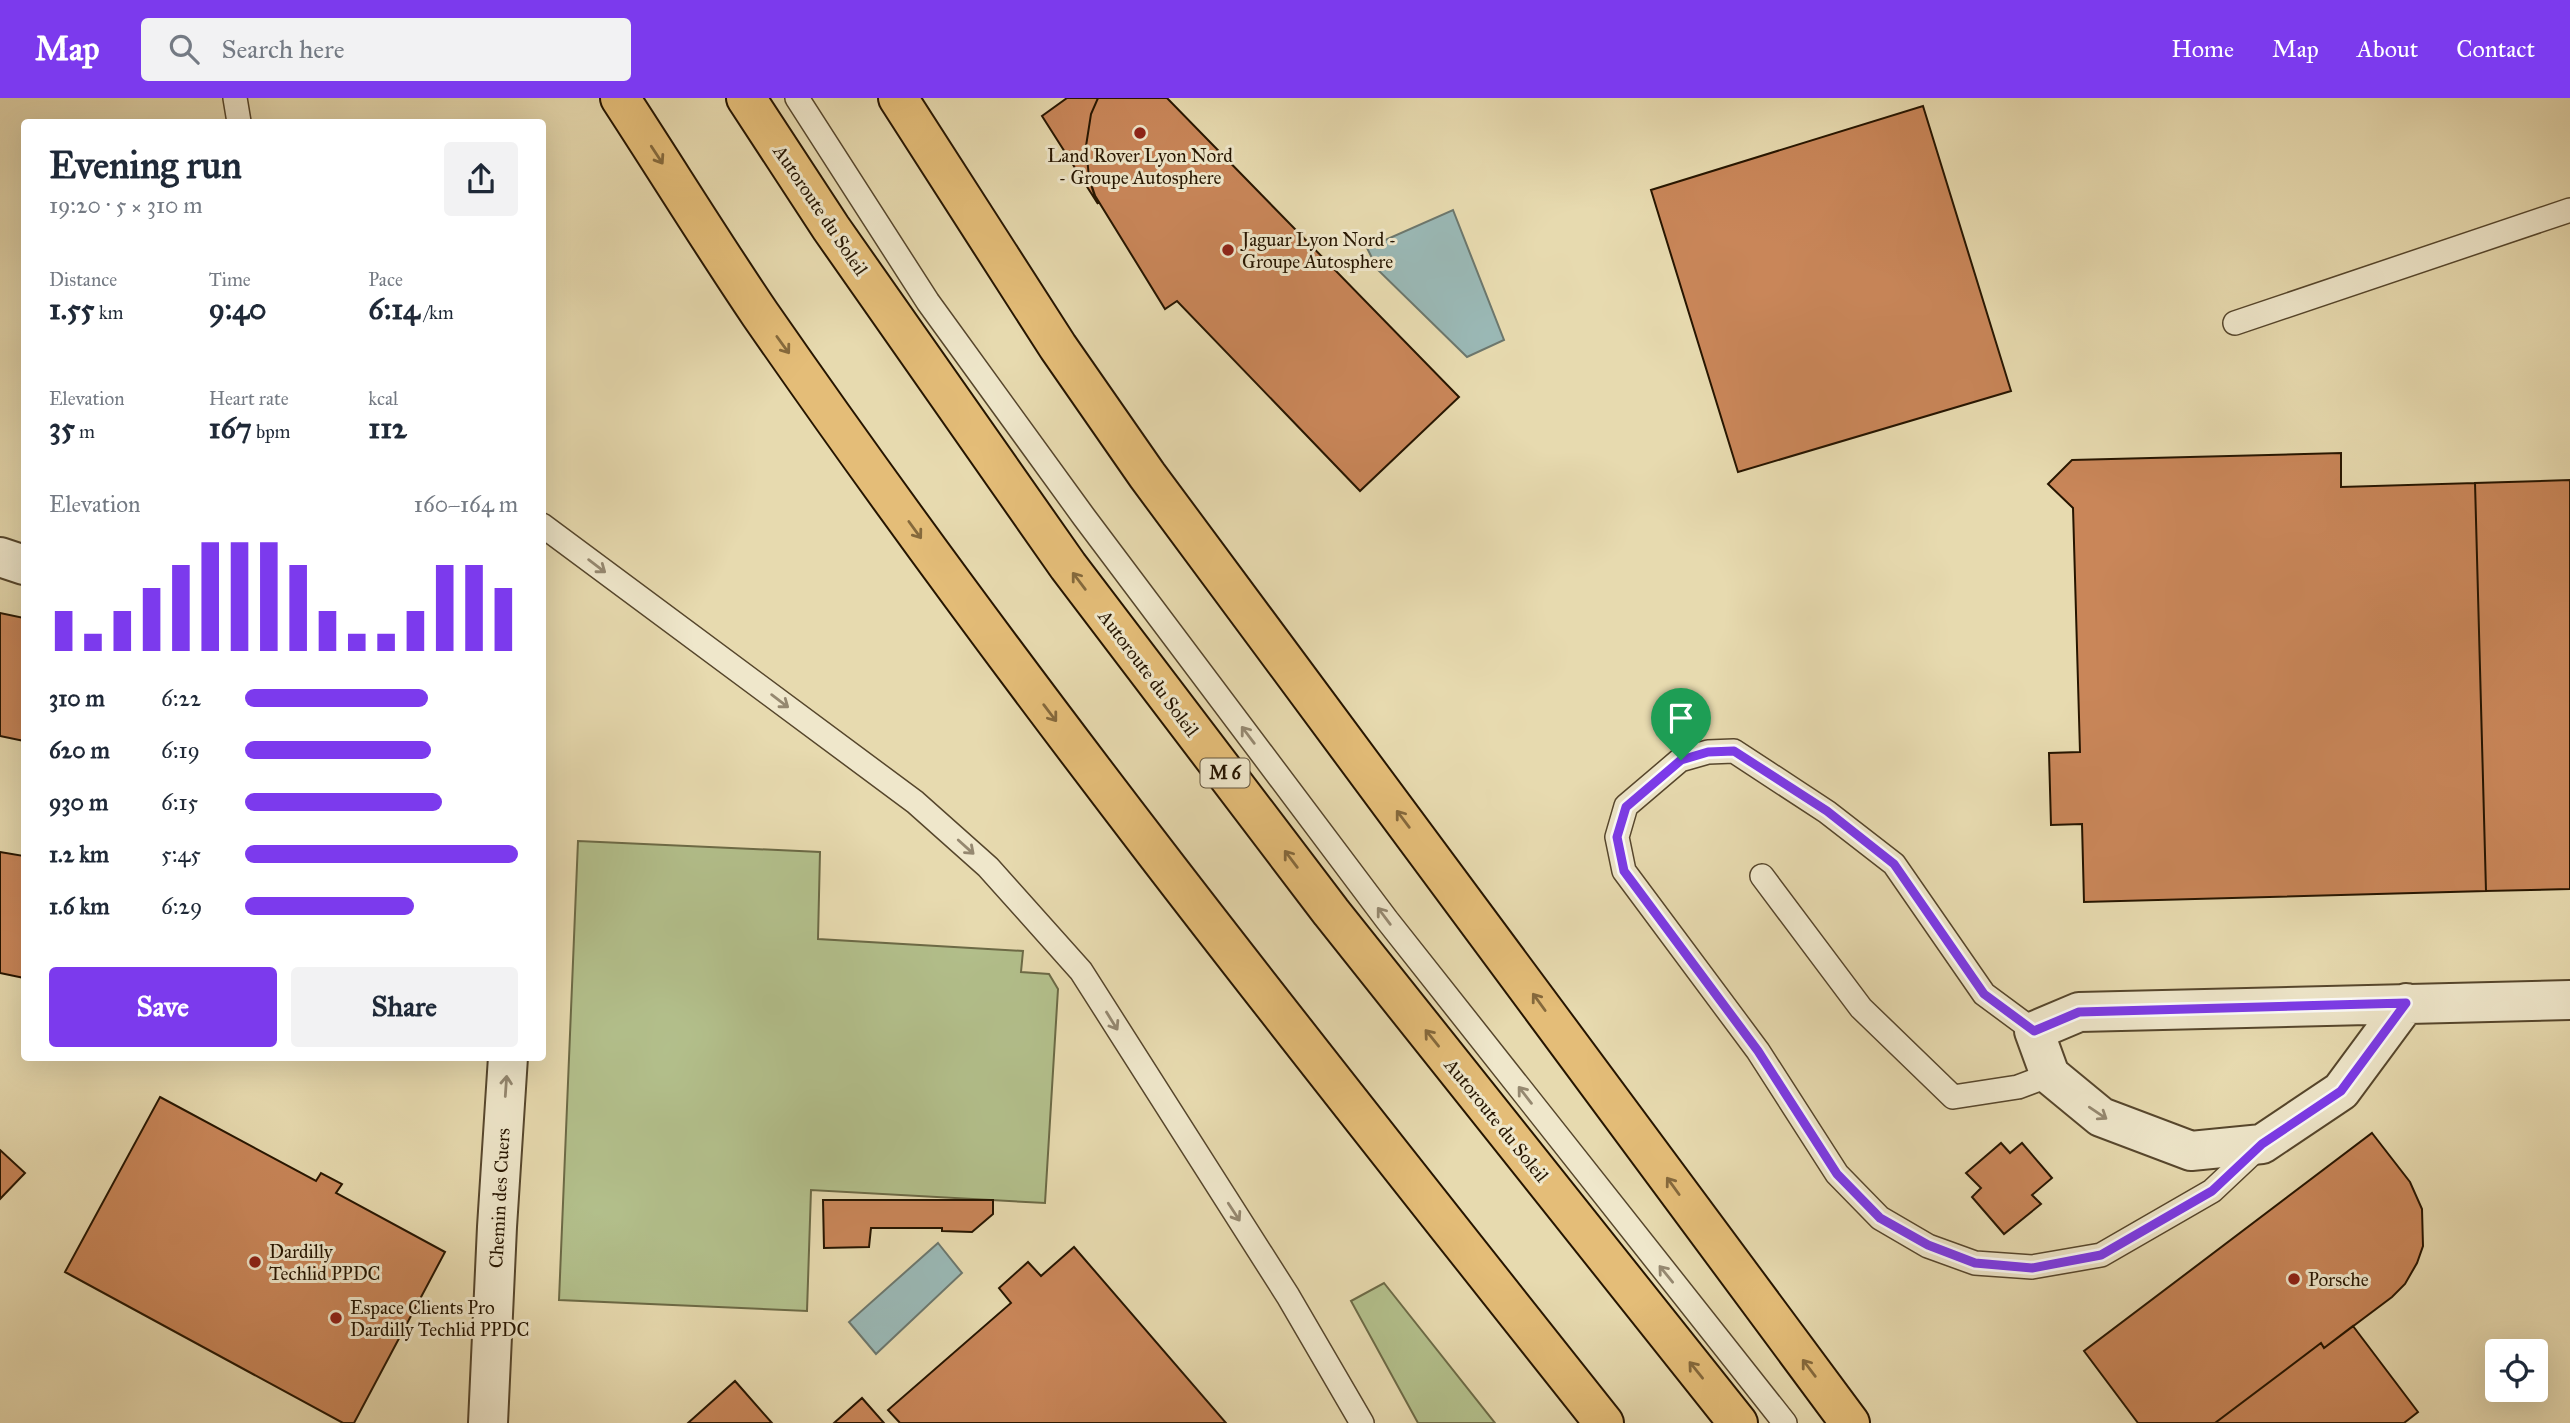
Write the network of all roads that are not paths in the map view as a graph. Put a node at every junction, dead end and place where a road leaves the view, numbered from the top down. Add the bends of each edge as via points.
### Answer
1 (235, 98) edge
2 (620, 98) edge
3 (746, 98) edge
4 (797, 98) edge
5 (898, 98) edge
6 (238, 119) edge
7 (2570, 210) edge
8 (2235, 323) dead end
9 (546, 528) edge
10 (0, 557) edge
11 (21, 564) edge
12 (1762, 876) dead end
13 (2570, 1000) edge
14 (2406, 1003) junction
15 (2034, 1031) junction
16 (508, 1061) edge
17 (2050, 1075) junction
18 (2262, 1144) junction
19 (488, 1423) edge
20 (1362, 1423) edge
21 (1604, 1423) edge
22 (1738, 1423) edge
23 (1785, 1423) edge
24 (1850, 1423) edge

1 - 6 lane
2 -> 21 highway via 759,312 990,635 1254,982
22 -> 3 highway, Autoroute du Soleil / M 6 via 1331,912 1068,566 831,228
23 -> 4 lane via 1387,920 1084,517 928,302
24 -> 5 highway via 1147,475
7 - 8 lane
9 -> 20 lane via 915,802 988,867 1081,971 1288,1296
10 - 11 street
12 - 17 lane via 1861,1008 1953,1097 2018,1087
13 - 14 street
14 - 15 street via 2079,1012
14 - 18 street via 2341,1091
15 - 17 street
15 - 18 lane via 1984,994 1894,864 1827,811 1734,751 1681,760 1626,807 1617,837 1624,871 1758,1051 1837,1174 1880,1218 1928,1245 1975,1263 2032,1268 2101,1255 2212,1191
19 -> 16 street, Chemin des Cuers
17 -> 18 street via 2101,1117 2191,1151

